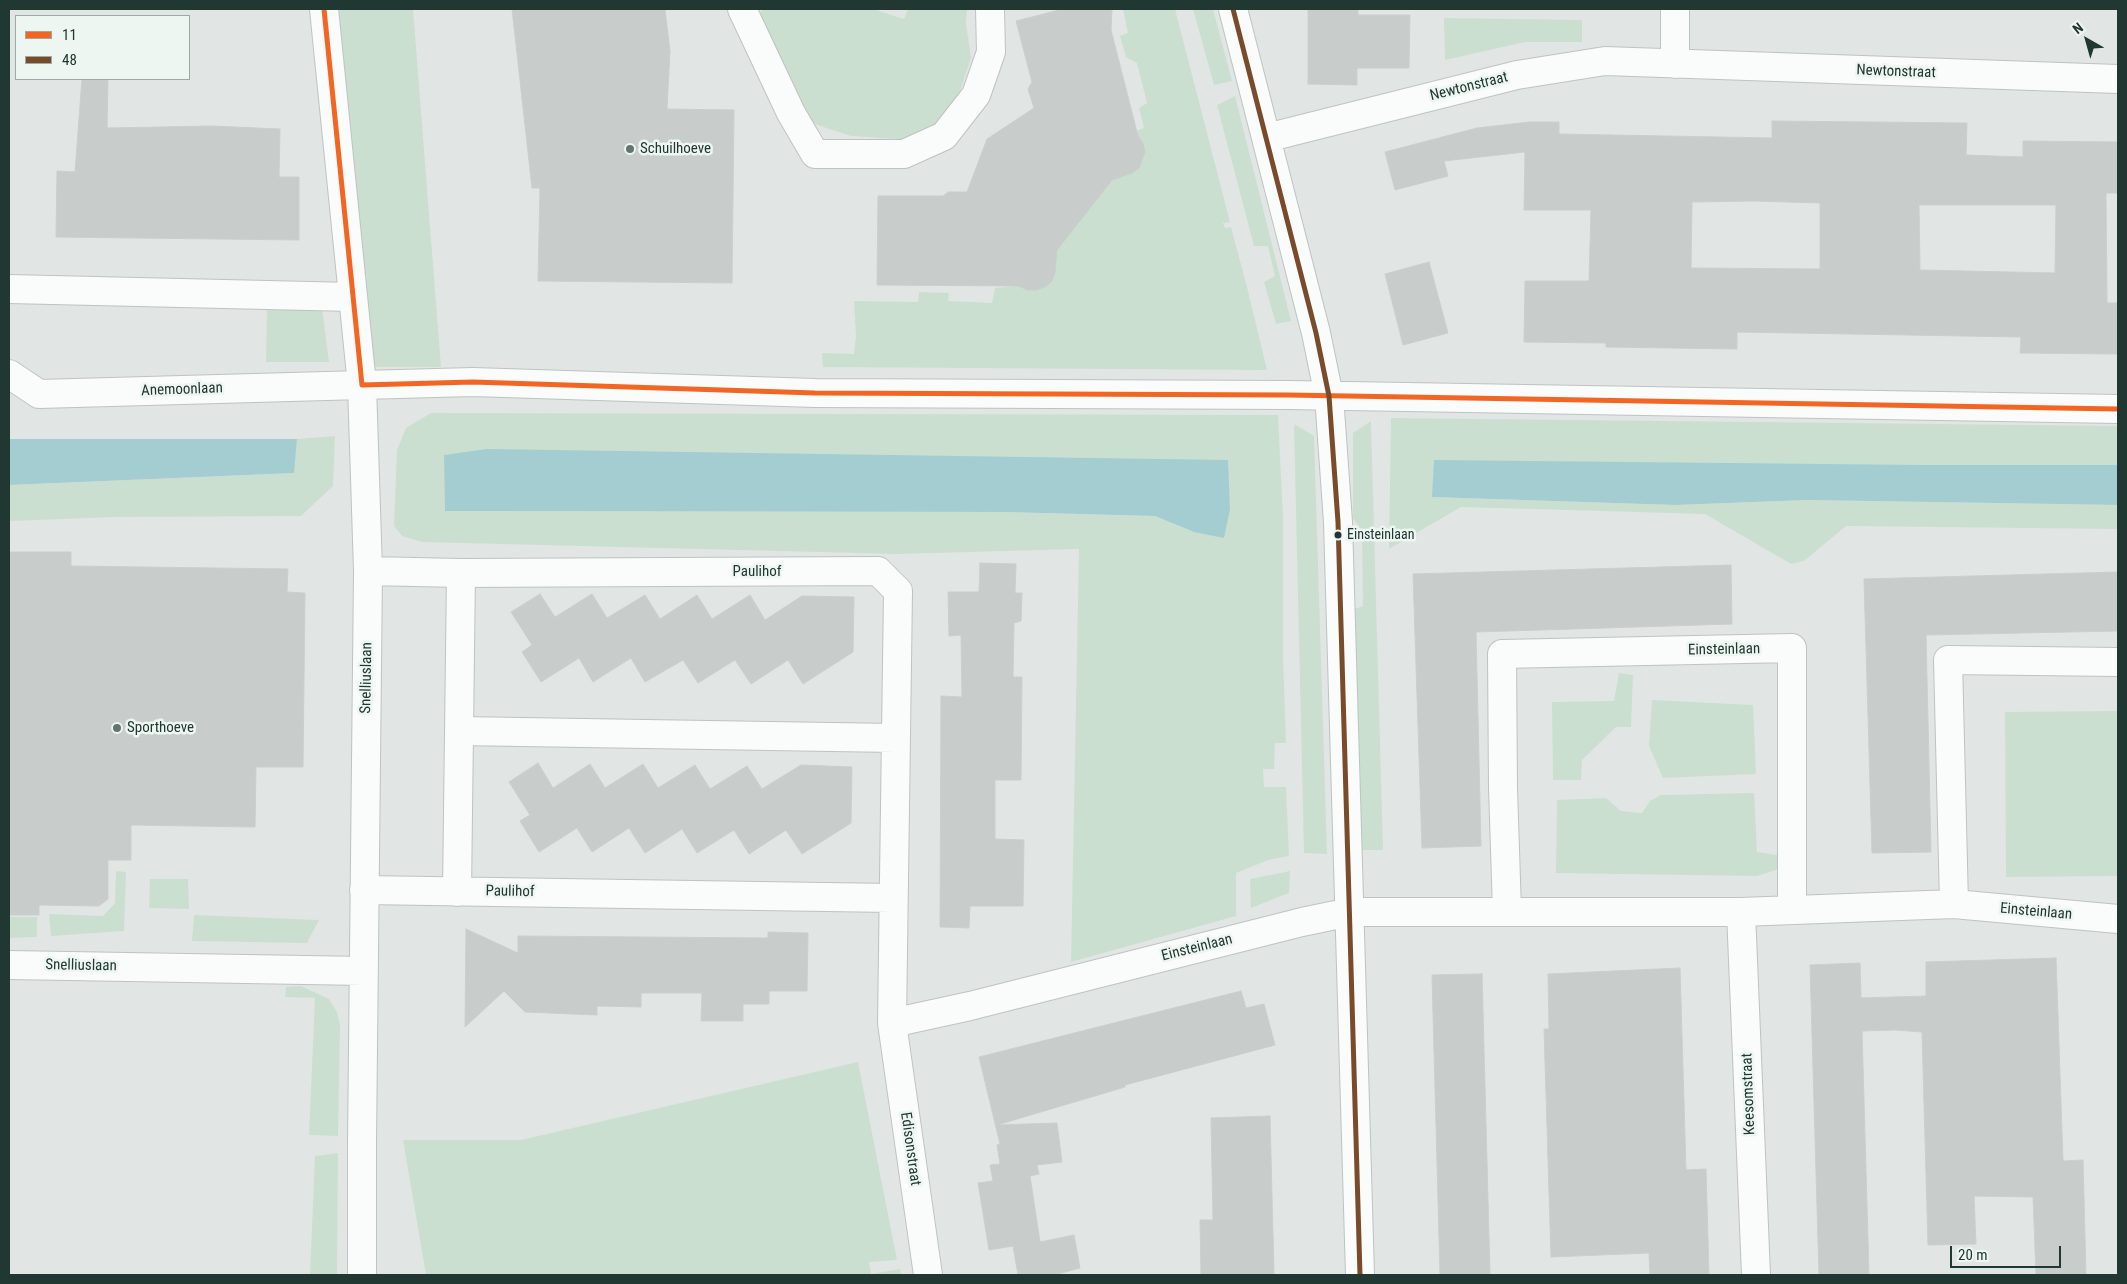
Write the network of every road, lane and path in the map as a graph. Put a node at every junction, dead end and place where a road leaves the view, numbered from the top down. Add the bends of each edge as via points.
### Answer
1 (324, 9) edge
2 (742, 9) edge
3 (990, 9) edge
4 (1233, 9) edge
5 (1675, 9) edge
6 (1675, 64) junction
7 (2118, 80) edge
8 (1266, 138) junction
9 (9, 289) edge
10 (353, 297) junction
11 (9, 374) edge
12 (362, 385) junction
13 (1329, 396) junction
14 (2118, 409) edge
15 (368, 571) junction
16 (461, 573) junction
17 (2118, 662) edge
18 (459, 731) junction
19 (894, 738) junction
20 (364, 890) junction
21 (456, 892) junction
22 (892, 898) junction
23 (1954, 904) junction
24 (1792, 910) junction
25 (1507, 911) junction
26 (1350, 912) junction
27 (1741, 912) junction
28 (2118, 919) edge
29 (9, 965) edge
30 (364, 971) junction
31 (892, 1022) junction
32 (362, 1275) edge
33 (928, 1275) edge
34 (1360, 1275) edge
35 (1756, 1275) edge

1 - 10 street, Snelliuslaan
2 - 3 street via 791,113 815,154 904,154 944,136 976,95 991,52
4 - 8 street
5 - 6 street
6 - 7 street, Newtonstraat
6 - 8 street, Newtonstraat via 1605,61 1517,76
8 - 13 street
9 - 10 street
10 - 12 street, Snelliuslaan
11 - 12 street, Anemoonlaan via 39,394
12 - 13 street, Anemoonlaan via 474,382 815,393
12 - 15 street, Snelliuslaan
13 - 14 street, Anemoonlaan
13 - 26 street via 1338,522
15 - 16 street, Paulihof
15 - 20 street, Snelliuslaan
16 - 18 street
16 - 19 street, Paulihof via 878,571 898,591
17 - 23 street via 1948,660
18 - 19 street
18 - 21 street
19 - 22 street, Paulihof
20 - 21 street, Paulihof
20 - 30 street, Snelliuslaan
21 - 22 street, Paulihof
22 - 31 street, Paulihof
23 - 24 street, Einsteinlaan
23 - 28 street, Einsteinlaan
24 - 25 street, Einsteinlaan via 1792,648 1502,654
24 - 27 street, Einsteinlaan
25 - 26 street, Einsteinlaan
25 - 27 street, Einsteinlaan
26 - 31 street, Einsteinlaan via 970,1006
26 - 34 street
27 - 35 street, Keesomstraat
29 - 30 street, Snelliuslaan
30 - 32 street, Snelliuslaan
31 - 33 street, Edisonstraat

